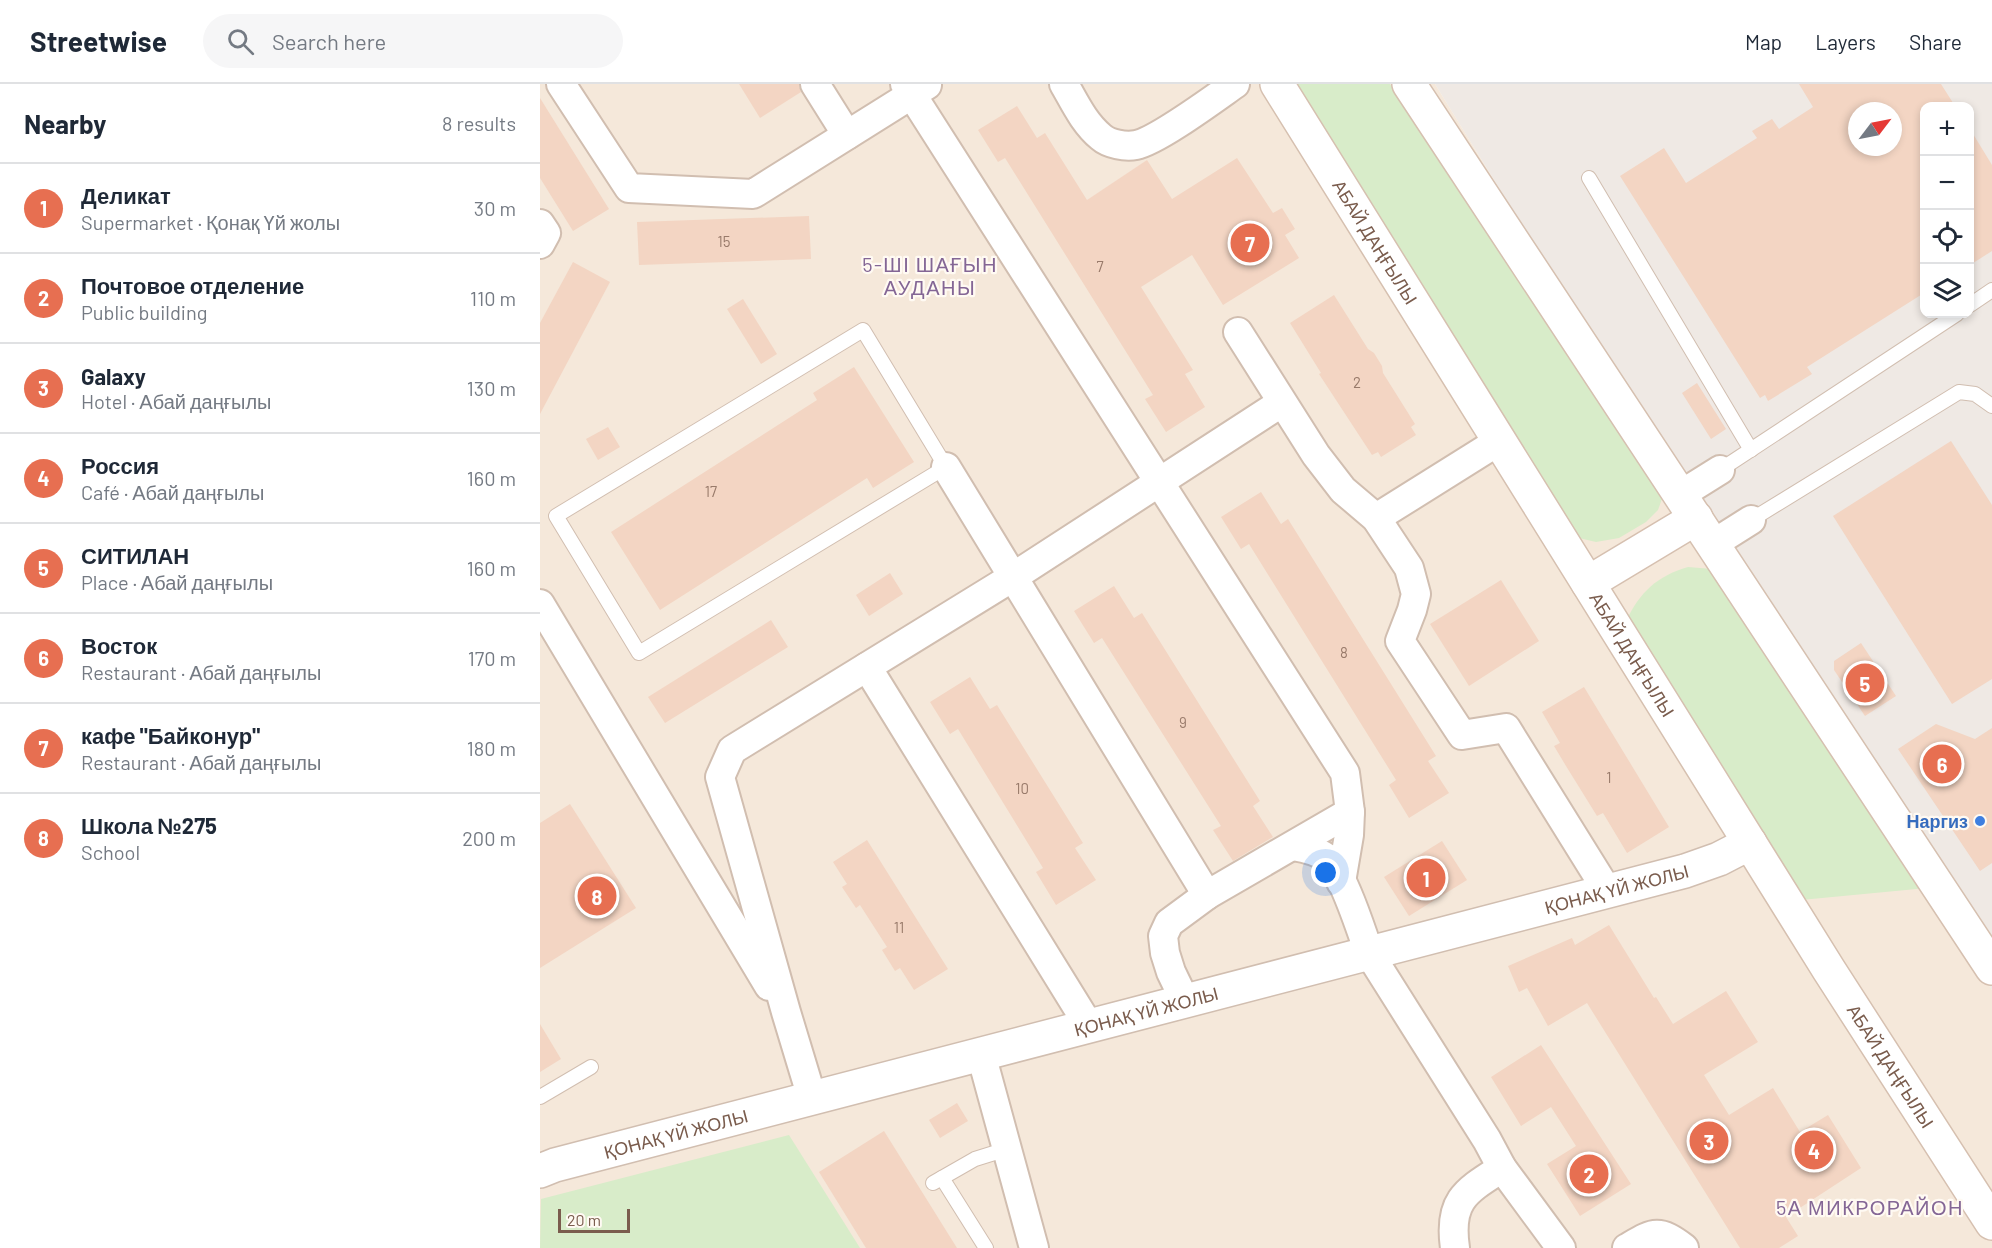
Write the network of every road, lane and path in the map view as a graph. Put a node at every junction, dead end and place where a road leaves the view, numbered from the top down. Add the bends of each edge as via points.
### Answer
1 (561, 84) edge
2 (815, 84) edge
3 (1064, 84) edge
4 (1235, 84) edge
5 (1277, 84) edge
6 (1409, 84) edge
7 (915, 87) edge
8 (847, 135) junction
9 (1589, 178) dead end
10 (540, 224) edge
11 (540, 244) edge
12 (1992, 290) edge
13 (1974, 302) edge
14 (1951, 318) edge
15 (1238, 332) dead end
16 (1281, 403) junction
17 (1992, 406) edge
18 (1499, 441) junction
19 (1751, 450) junction
20 (946, 467) junction
21 (1720, 470) joint
22 (1159, 483) junction
23 (1376, 518) junction
24 (1696, 519) junction
25 (1751, 520) joint
26 (1013, 577) junction
27 (1588, 583) junction
28 (540, 604) edge
29 (867, 667) junction
30 (1350, 812) junction
31 (1750, 843) junction
32 (1293, 846) junction
33 (1341, 882) junction
34 (1608, 892) junction
35 (1208, 895) junction
36 (1369, 953) junction
37 (1992, 968) edge
38 (1185, 1001) junction
39 (786, 1012) junction
40 (1089, 1026) junction
41 (981, 1054) junction
42 (591, 1067) dead end
43 (540, 1097) edge
44 (812, 1098) junction
45 (1007, 1149) junction
46 (1502, 1168) junction
47 (540, 1171) edge
48 (1992, 1223) edge
49 (986, 1248) edge
50 (1034, 1248) edge
51 (1455, 1248) edge
52 (1561, 1248) edge
53 (1627, 1248) edge
54 (1684, 1248) edge

1 - 8 street via 629,188 753,194
2 - 8 street
3 - 4 street via 1087,124 1103,139 1121,145 1137,145 1154,138
5 - 18 main road, АБАЙ ДАҢҒЫЛЫ
6 - 24 main road
7 - 8 street
7 - 22 street
9 - 19 lane
10 - 11 street via 546,233
12 - 13 lane
14 - 19 lane
15 - 16 street
16 - 22 street
16 - 23 street via 1343,489
17 - 25 lane via 1975,394 1959,392
18 - 23 street
18 - 27 main road, АБАЙ ДАҢҒЫЛЫ
19 - 21 lane
20 - 20 lane via 639,653 556,516 863,330
20 - 26 street
21 - 24 street
22 - 26 street
22 - 30 street via 1345,773
23 - 34 street via 1408,568 1416,594 1400,641 1462,735 1506,728
24 - 25 street
24 - 27 main road
24 - 37 main road
26 - 29 street
26 - 35 street
27 - 31 main road, АБАЙ ДАҢҒЫЛЫ
28 - 39 street
29 - 39 street via 732,750 720,777
29 - 40 street
30 - 32 street
30 - 33 street
31 - 34 main road, ҚОНАҚ ҮЙ ЖОЛЫ via 1685,871
31 - 48 main road, АБАЙ ДАҢҒЫЛЫ
32 - 33 street via 1314,850 1328,860
32 - 35 street
33 - 36 street
34 - 36 main road, ҚОНАҚ ҮЙ ЖОЛЫ
35 - 38 street via 1169,922 1163,936 1171,972
36 - 38 main road, ҚОНАҚ ҮЙ ЖОЛЫ
36 - 46 street
38 - 40 main road, ҚОНАҚ ҮЙ ЖОЛЫ
39 - 44 street
40 - 41 main road, ҚОНАҚ ҮЙ ЖОЛЫ
41 - 44 main road, ҚОНАҚ ҮЙ ЖОЛЫ
41 - 45 street
42 - 43 lane
44 - 47 main road, ҚОНАҚ ҮЙ ЖОЛЫ
45 - 49 lane via 975,1159 938,1180
45 - 50 street
46 - 51 street via 1469,1189 1454,1213
46 - 52 street
53 - 54 street via 1651,1235 1668,1236

